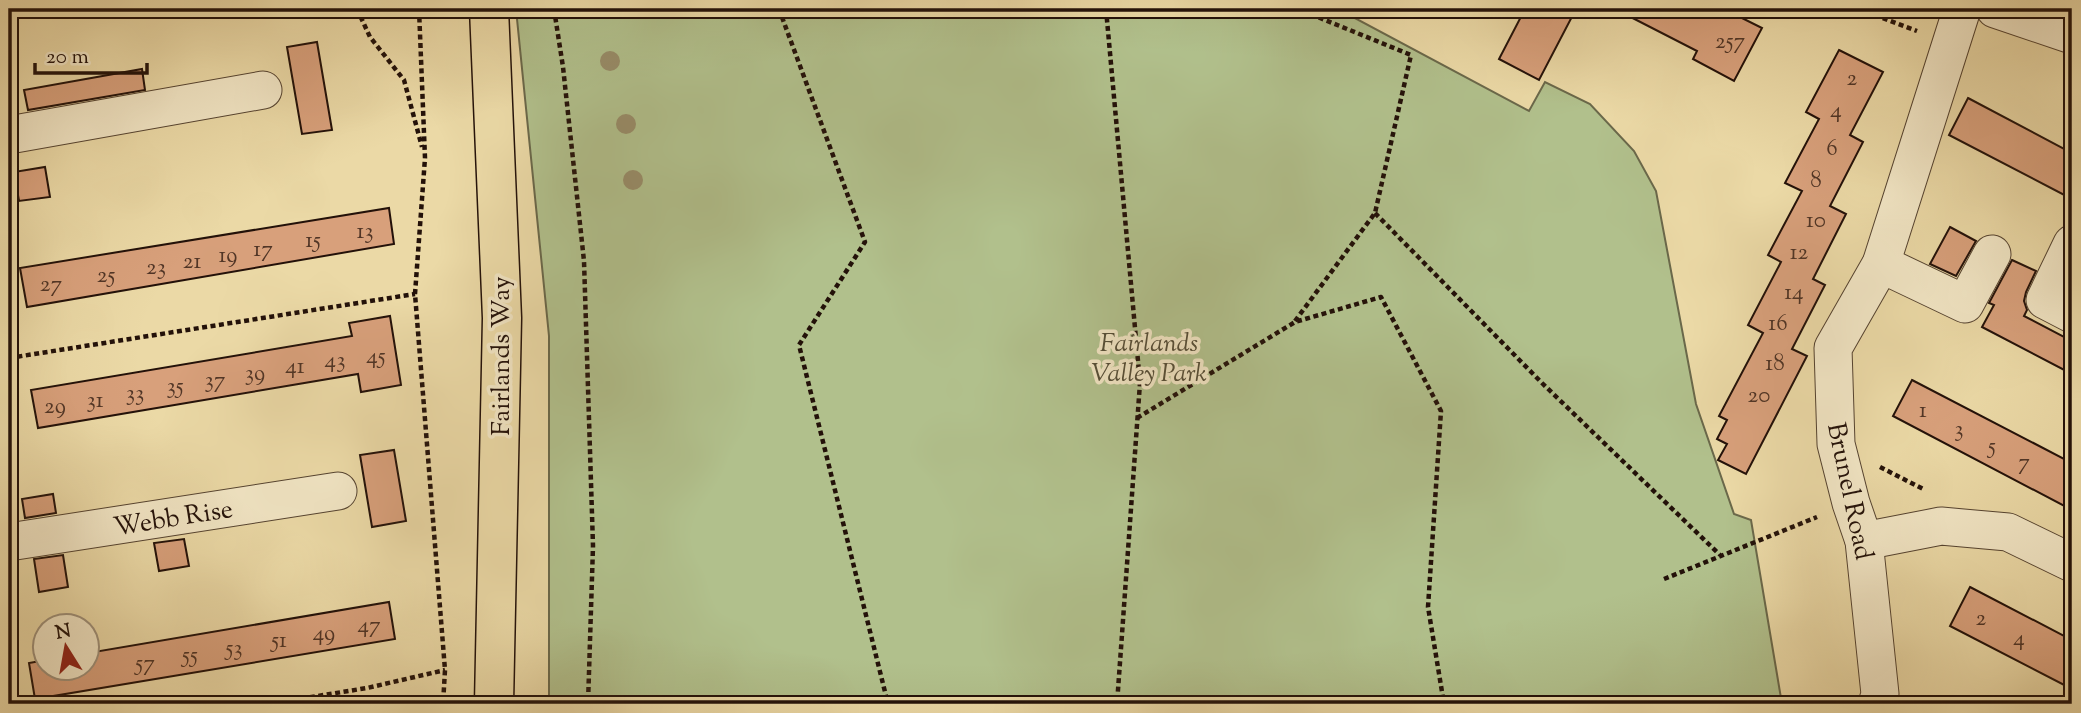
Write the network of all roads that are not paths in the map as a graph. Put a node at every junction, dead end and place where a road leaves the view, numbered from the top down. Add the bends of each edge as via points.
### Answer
1 (489, 9) edge
2 (1962, 9) edge
3 (1995, 9) edge
4 (2072, 35) edge
5 (263, 90) dead end
6 (9, 135) edge
7 (2072, 244) edge
8 (1992, 254) dead end
9 (1881, 264) junction
10 (2072, 314) edge
11 (338, 491) dead end
12 (1864, 541) junction
13 (9, 542) edge
14 (2072, 563) edge
15 (1885, 701) edge
16 (494, 704) edge

1 - 16 main road, Fairlands Way via 502,318
2 - 9 street, Brunel Road
3 - 4 street
5 - 6 street
7 - 10 street via 2045,299
8 - 9 street via 1965,304
9 - 12 street, Brunel Road via 1833,348 1836,444
11 - 13 street, Webb Rise
12 - 14 street via 1941,526 2008,532
12 - 15 street, Brunel Road

